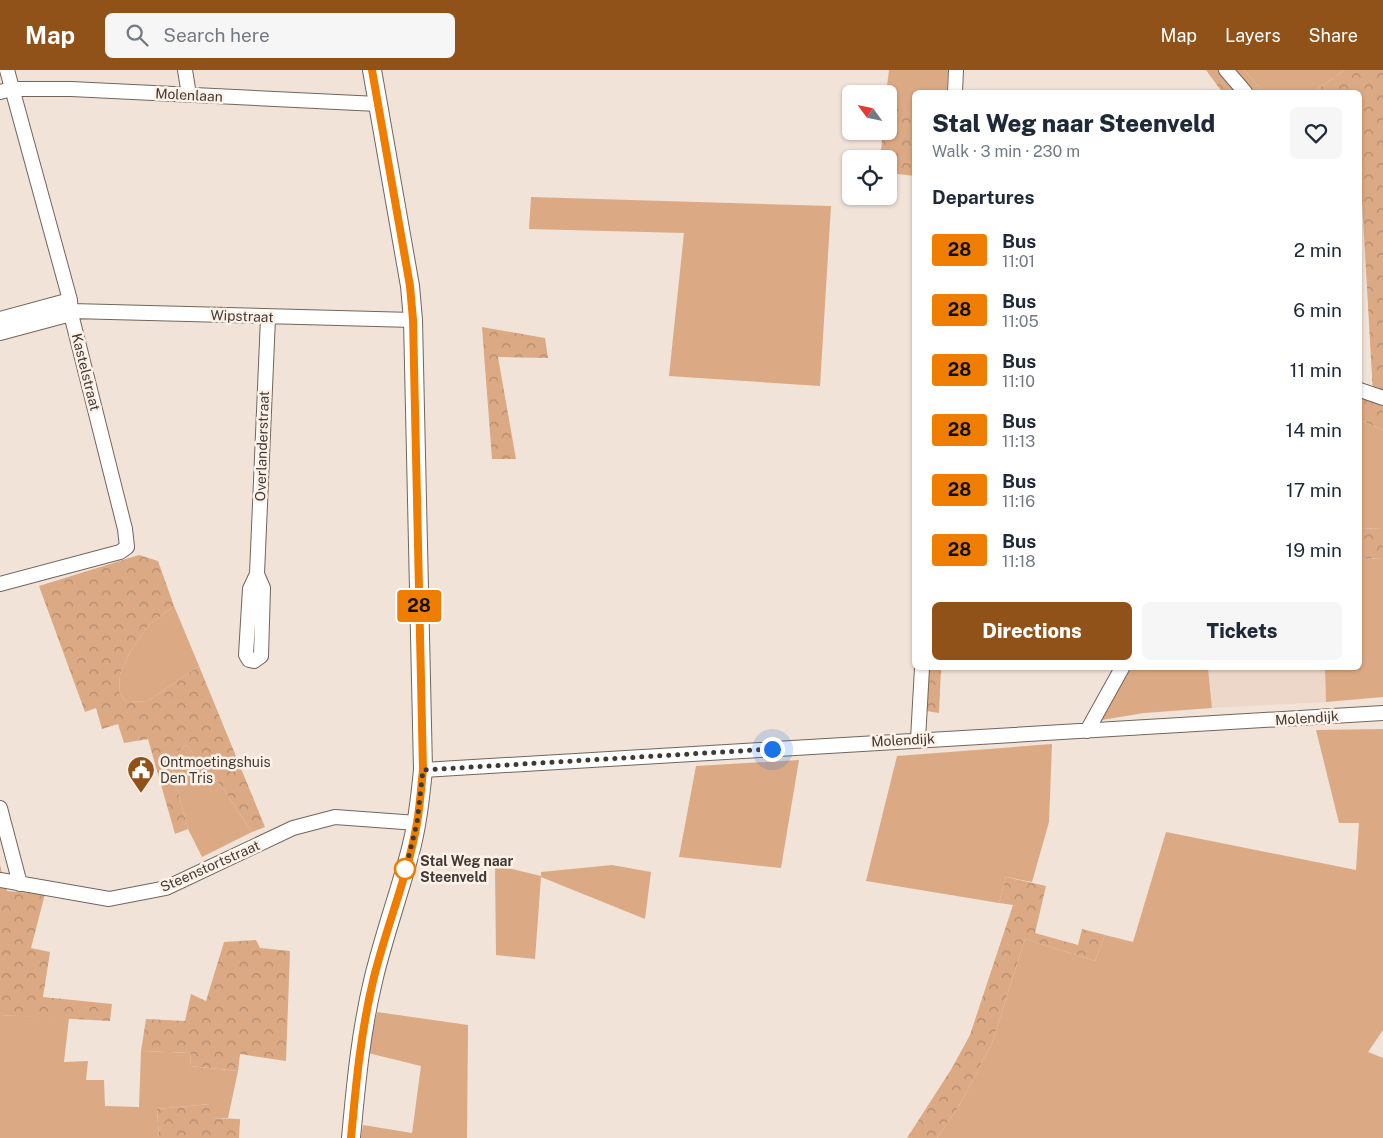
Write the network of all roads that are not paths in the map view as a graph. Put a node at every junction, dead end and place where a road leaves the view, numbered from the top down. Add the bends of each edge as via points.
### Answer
1 (185, 70) edge
2 (372, 70) edge
3 (956, 70) edge
4 (1226, 70) edge
5 (5, 73) edge
6 (6, 90) edge
7 (955, 90) edge
8 (1242, 90) edge
9 (189, 95) junction
10 (378, 104) junction
11 (71, 309) junction
12 (268, 318) junction
13 (0, 319) edge
14 (413, 320) junction
15 (0, 333) edge
16 (1362, 391) edge
17 (1383, 398) edge
18 (257, 574) junction
19 (0, 584) edge
20 (922, 670) edge
21 (1121, 670) edge
22 (1383, 713) edge
23 (1087, 731) junction
24 (918, 739) junction
25 (423, 770) junction
26 (0, 808) edge
27 (417, 823) junction
28 (0, 880) edge
29 (20, 884) junction
30 (351, 1138) edge

1 - 9 street
2 - 10 street
3 - 7 street
4 - 8 street
5 - 6 street, Kastelstraat
6 - 9 street, Molenlaan
6 - 11 street, Kastelstraat
9 - 10 street, Molenlaan
10 - 14 street
11 - 12 street, Wipstraat
11 - 13 street, Wipstraat
11 - 15 street, Wipstraat
11 - 19 street, Kastelstraat via 127,547 120,552
12 - 14 street, Wipstraat
12 - 18 street, Overlanderstraat
14 - 25 street
16 - 17 street
18 - 18 street, Overlanderstraat via 250,589 246,655 254,661 261,656 263,588
20 - 24 street
21 - 23 street
22 - 23 street, Molendijk
23 - 24 street, Molendijk
24 - 25 street, Molendijk
25 - 27 street
26 - 29 street
27 - 29 street, Steenstortstraat via 335,817 293,828 166,888 109,899
27 - 30 street via 365,1018 357,1060
28 - 29 street, Steenstortstraat

